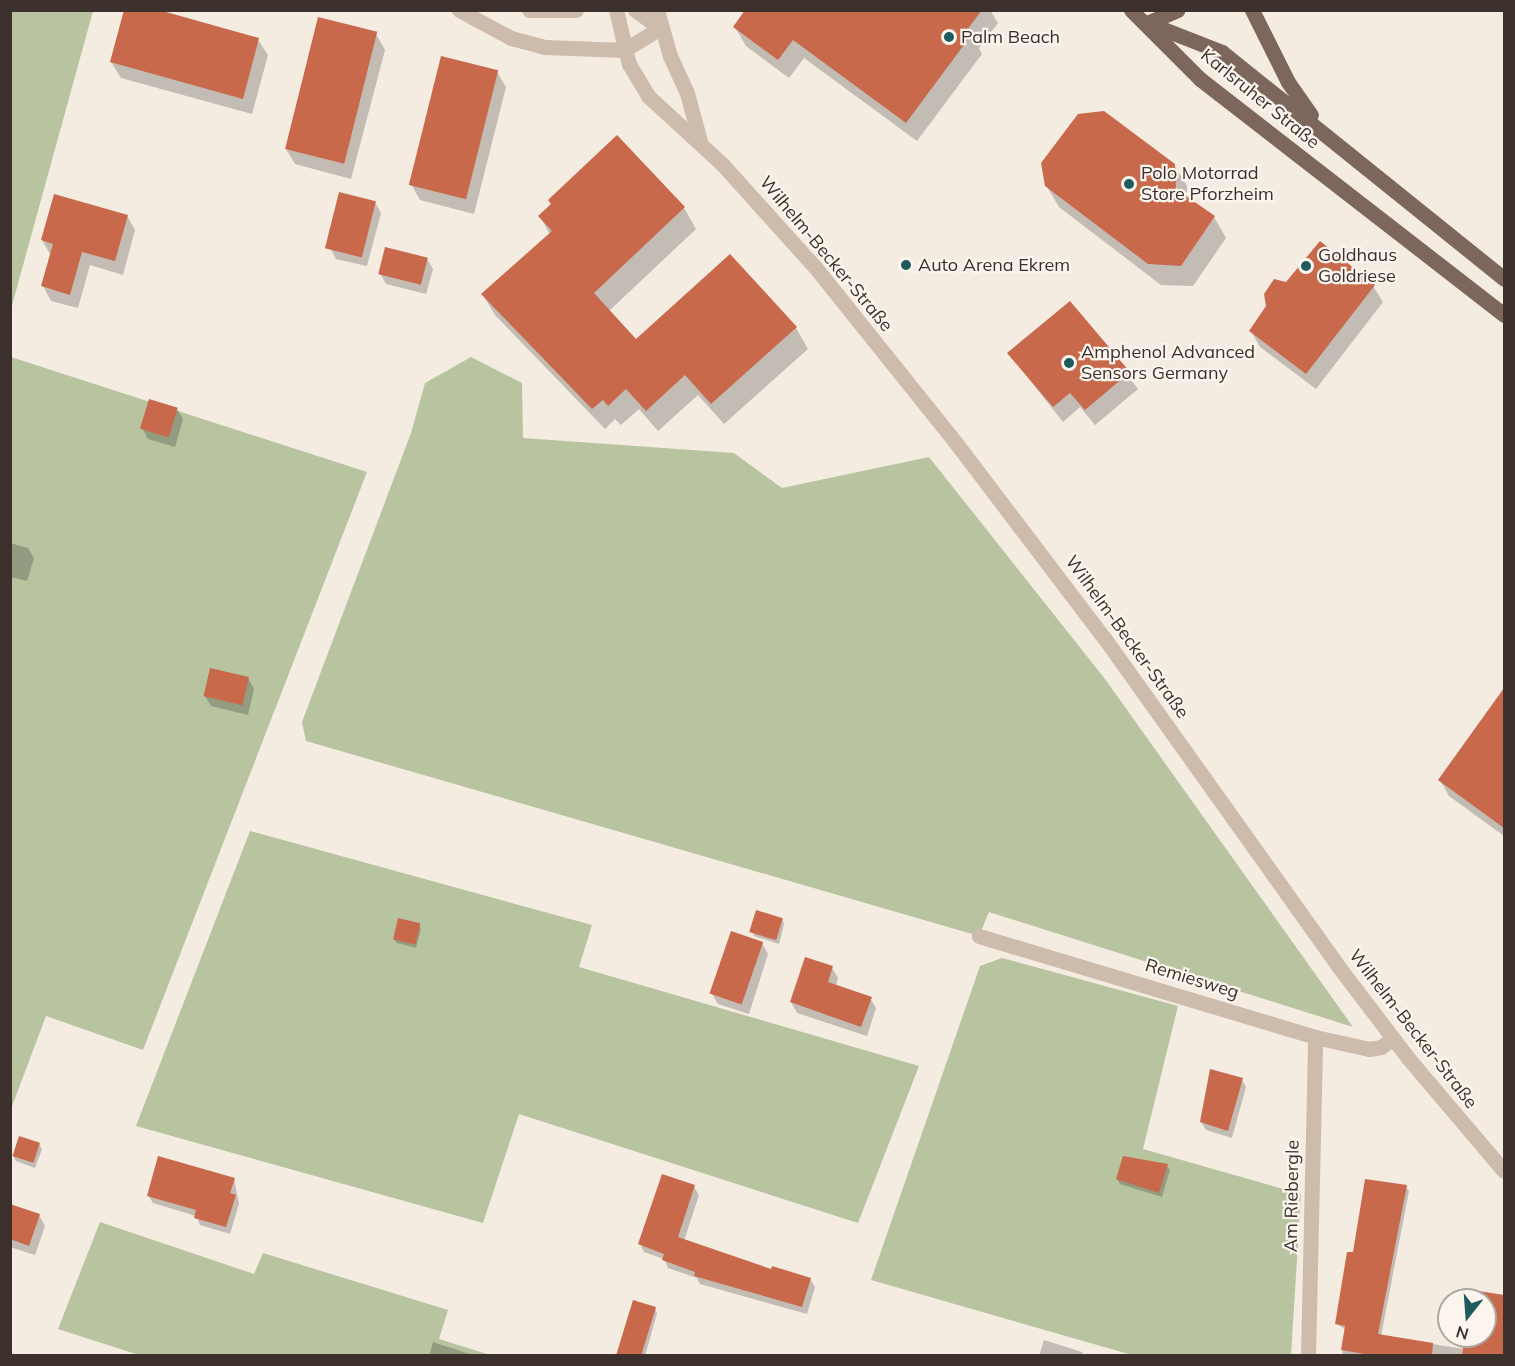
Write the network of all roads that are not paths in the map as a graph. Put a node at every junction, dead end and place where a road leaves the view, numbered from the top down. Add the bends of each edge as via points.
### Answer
1 (459, 10) edge
2 (529, 10) edge
3 (576, 10) edge
4 (616, 10) edge
5 (636, 10) edge
6 (657, 10) edge
7 (1131, 10) edge
8 (1158, 10) edge
9 (1177, 10) edge
10 (1252, 10) edge
11 (1147, 23) junction
12 (660, 28) junction
13 (624, 50) junction
14 (1322, 130) junction
15 (700, 141) junction
16 (1504, 279) edge
17 (1504, 315) edge
18 (979, 936) dead end
19 (1316, 1036) junction
20 (1393, 1038) junction
21 (1504, 1171) edge
22 (1308, 1356) edge

1 - 13 street via 511,38 545,46
2 - 3 street
4 - 13 street, Wilhelm-Becker-Straße
5 - 12 street
6 - 12 street, Wilhelm-Becker-Straße
7 - 11 main road
8 - 11 main road
9 - 11 main road
10 - 14 main road via 1288,82
11 - 14 main road, Karlsruher Straße via 1222,52
11 - 17 main road, Karlsruher Straße via 1200,79
12 - 13 street
12 - 15 street, Wilhelm-Becker-Straße via 687,93
13 - 15 street, Wilhelm-Becker-Straße via 648,96 673,123
14 - 16 main road, Karlsruher Straße
15 - 20 street, Wilhelm-Becker-Straße via 815,267 1039,549
18 - 19 street, Remiesweg
19 - 20 street, Remiesweg via 1369,1049 1381,1047
19 - 22 street, Am Riebergle
20 - 21 street, Wilhelm-Becker-Straße

